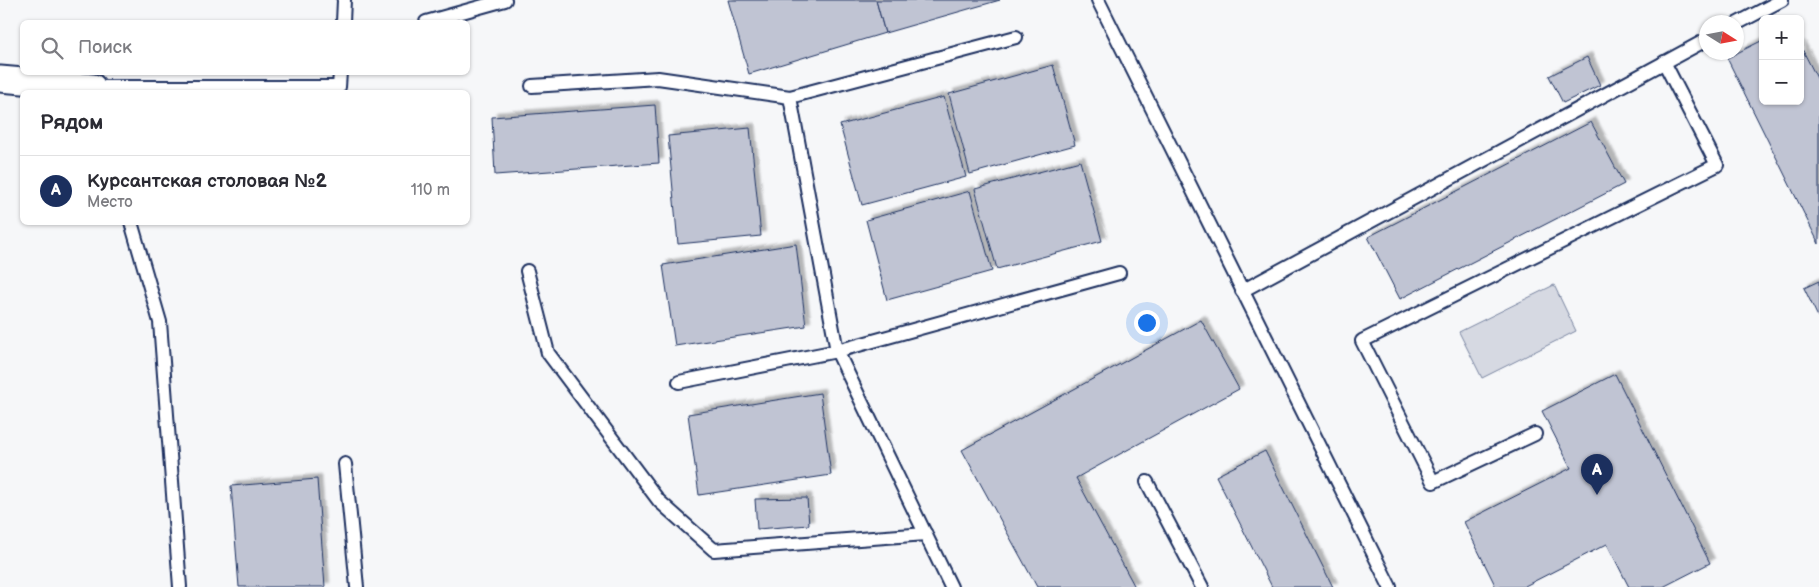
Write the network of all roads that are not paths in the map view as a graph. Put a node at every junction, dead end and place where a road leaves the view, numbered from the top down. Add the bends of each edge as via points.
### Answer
1 (344, 0) edge
2 (505, 0) edge
3 (1098, 0) edge
4 (1782, 0) edge
5 (343, 20) edge
6 (433, 20) edge
7 (1744, 20) edge
8 (1016, 36) dead end
9 (1699, 44) edge
10 (1664, 62) junction
11 (340, 75) edge
12 (0, 78) edge
13 (532, 86) dead end
14 (94, 90) edge
15 (790, 97) junction
16 (132, 225) edge
17 (527, 272) dead end
18 (1119, 273) dead end
19 (1242, 291) junction
20 (837, 351) junction
21 (679, 382) dead end
22 (1535, 434) dead end
23 (346, 464) dead end
24 (1147, 482) dead end
25 (926, 534) junction
26 (180, 587) edge
27 (357, 587) edge
28 (951, 587) edge
29 (1202, 587) edge
30 (1390, 587) edge

1 - 5 lane
2 - 6 lane
3 - 19 lane
4 - 7 lane
8 - 15 lane
9 - 10 lane
10 - 19 lane
10 - 22 lane via 1717,165 1362,341 1433,482
11 - 14 lane via 339,87
12 - 14 street
13 - 15 lane via 658,78
15 - 20 lane
16 - 26 lane via 160,322
17 - 25 lane via 548,353 659,501 714,550
18 - 20 lane
19 - 30 lane
20 - 21 lane
20 - 25 lane
23 - 27 lane
24 - 29 lane
25 - 28 lane

